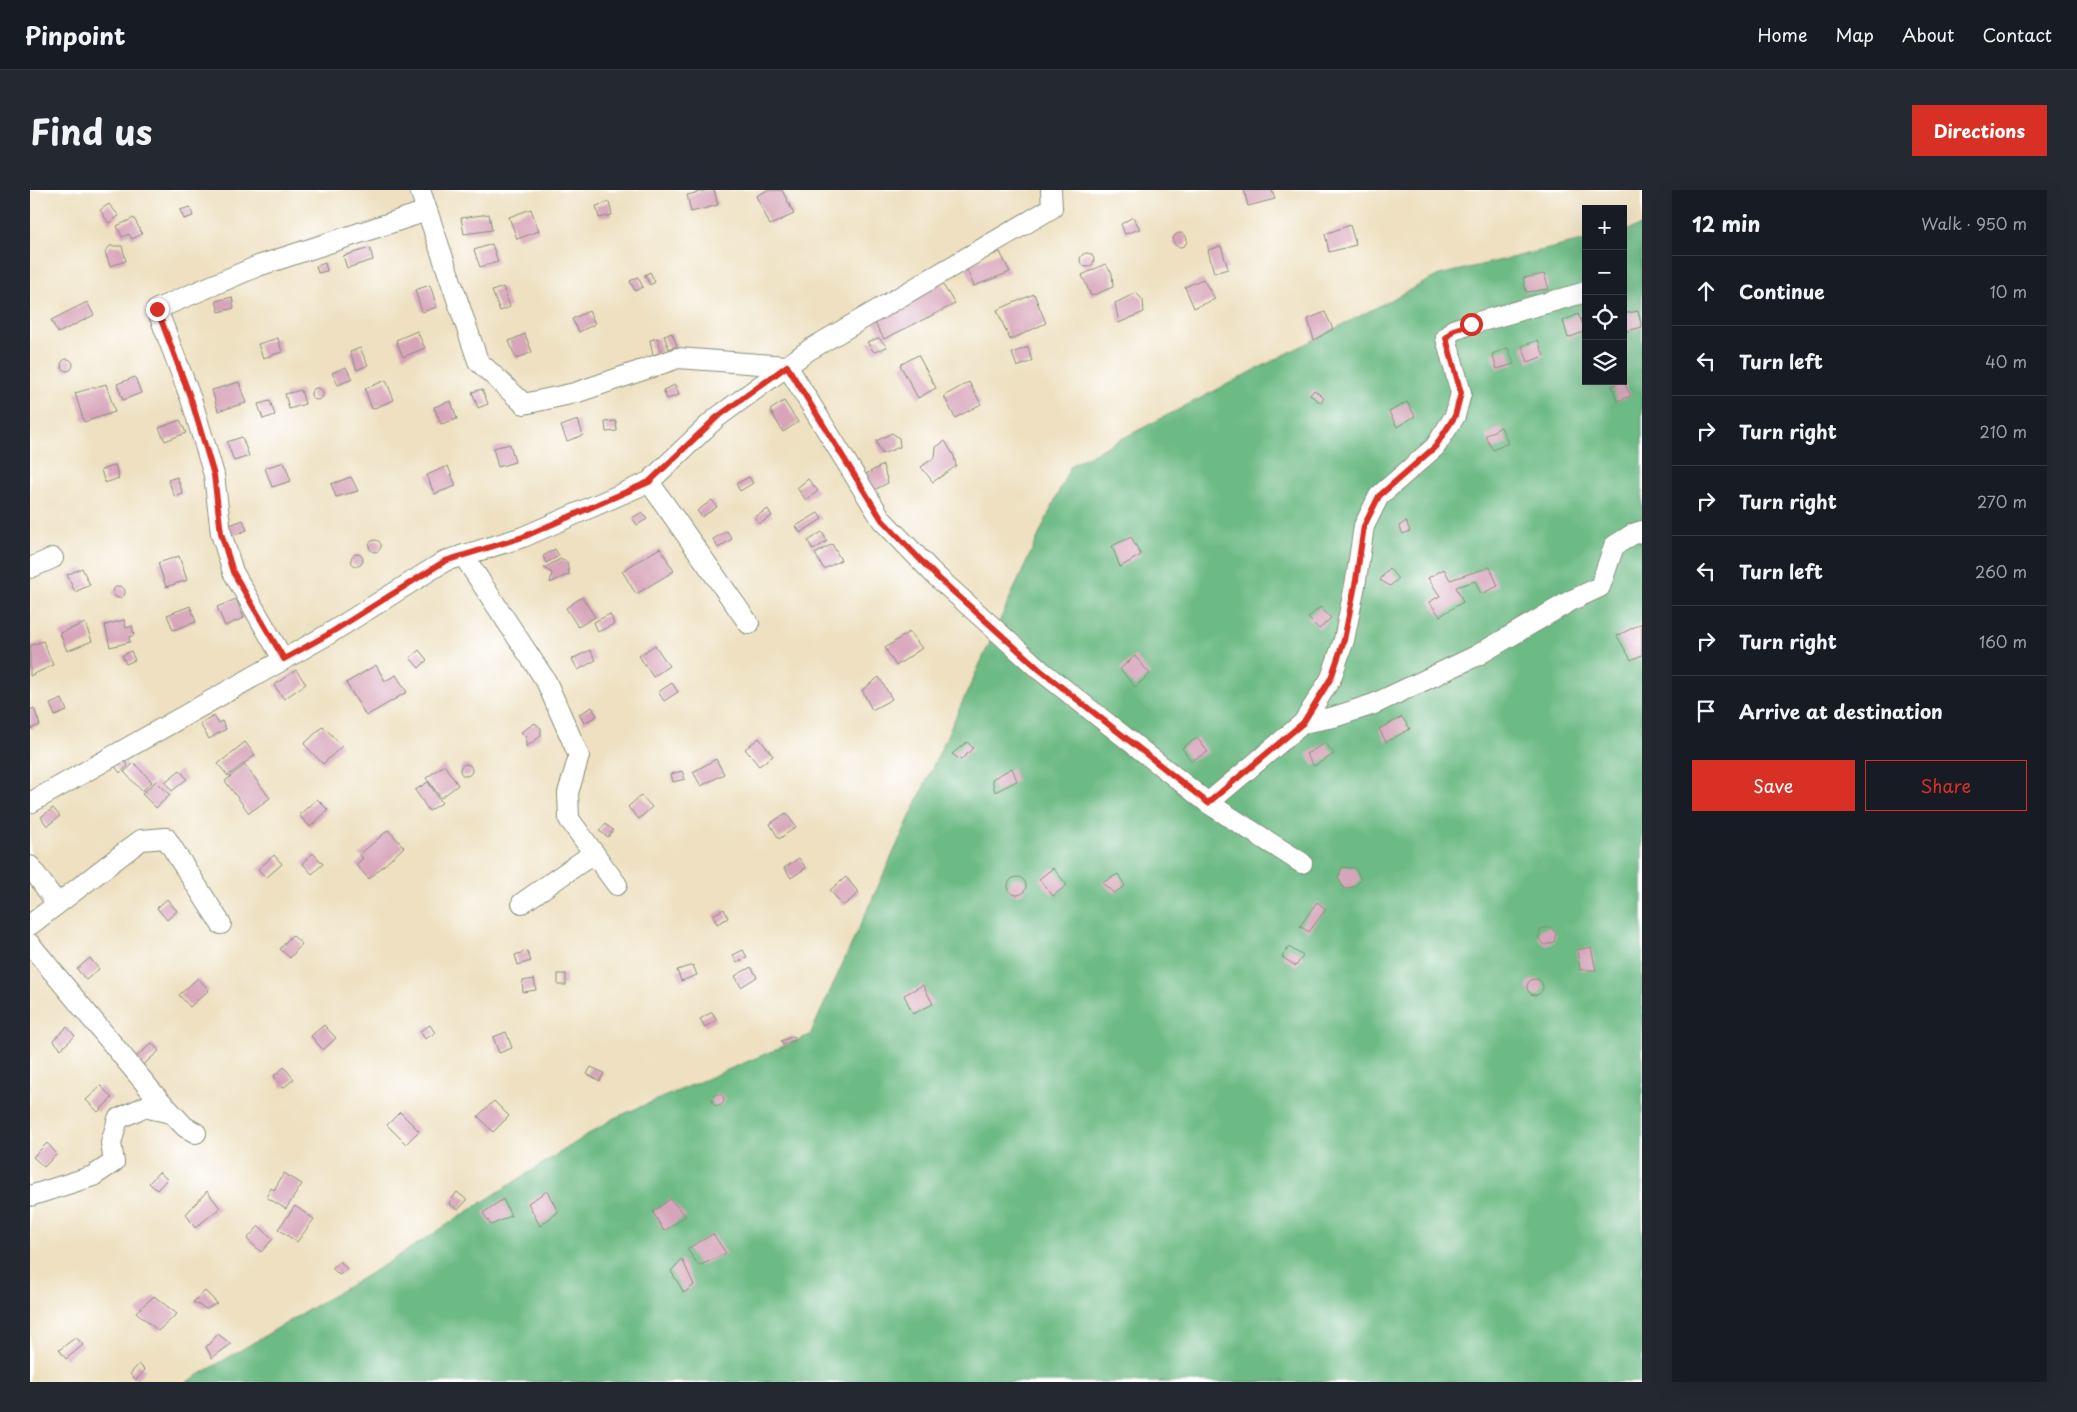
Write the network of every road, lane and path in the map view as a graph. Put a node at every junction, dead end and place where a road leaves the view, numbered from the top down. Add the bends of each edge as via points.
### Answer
1 (420, 190) edge
2 (1051, 190) edge
3 (427, 211) junction
4 (1582, 293) edge
5 (787, 366) junction
6 (649, 482) junction
7 (1642, 531) edge
8 (463, 555) junction
9 (53, 558) dead end
10 (30, 568) edge
11 (749, 624) dead end
12 (284, 659) junction
13 (1303, 723) junction
14 (30, 803) edge
15 (1208, 803) junction
16 (594, 853) junction
17 (1302, 863) dead end
18 (30, 866) edge
19 (616, 885) dead end
20 (522, 903) dead end
21 (57, 904) junction
22 (221, 924) dead end
23 (30, 925) edge
24 (30, 944) edge
25 (171, 1113) junction
26 (196, 1134) dead end
27 (30, 1196) edge

1 - 3 street
2 - 5 street via 1052,208
3 - 5 street via 478,361 524,404 575,393 678,358
3 - 12 street via 258,266 157,309 192,402 214,475 221,533 233,572
4 - 13 street via 1462,327 1453,330 1446,338 1461,393 1455,416 1435,447 1379,496 1364,526 1341,647 1331,678
5 - 6 street via 716,418
5 - 15 street via 882,520 935,575 1040,670
6 - 8 street via 523,537
6 - 11 street
7 - 13 street via 1614,546 1600,587 1476,656 1374,704
8 - 12 street via 445,561
8 - 16 street via 554,697 579,756 568,793 569,818
9 - 10 street
12 - 14 street
13 - 15 street
15 - 17 street
16 - 19 street
16 - 20 street
18 - 21 street
21 - 22 street via 141,840 166,838
21 - 23 street
24 - 25 street
25 - 26 street
25 - 27 street via 144,1107 118,1119 111,1143 114,1162 93,1176

